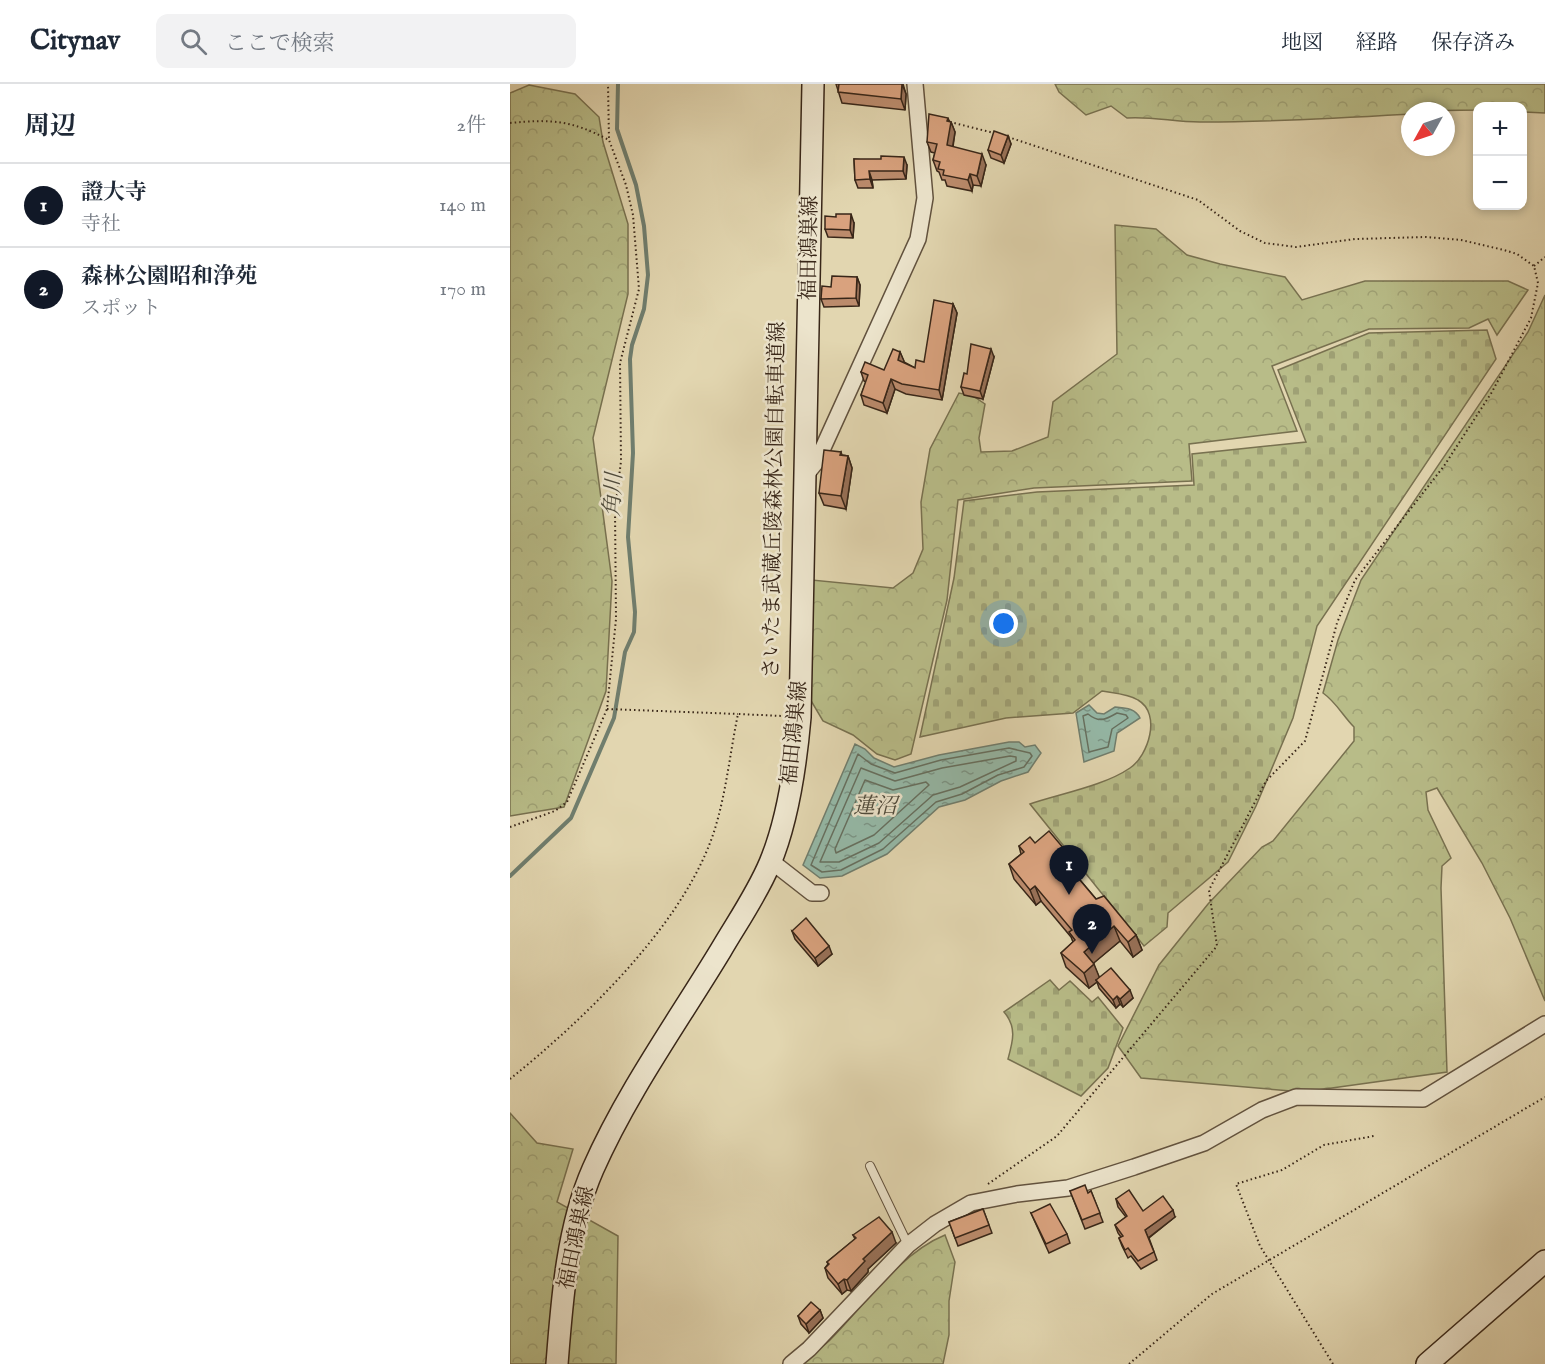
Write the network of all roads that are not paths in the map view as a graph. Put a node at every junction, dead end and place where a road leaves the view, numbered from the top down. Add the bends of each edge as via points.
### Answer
1 (813, 84) edge
2 (915, 84) edge
3 (805, 476) junction
4 (771, 861) junction
5 (821, 893) dead end
6 (1545, 1024) edge
7 (870, 1166) dead end
8 (908, 1245) junction
9 (1545, 1261) edge
10 (557, 1364) edge
11 (791, 1364) edge
12 (1427, 1364) edge

1 - 3 main road, 福田鴻巣線
2 - 3 street via 925,198 918,239 817,461
3 - 4 main road, 福田鴻巣線 via 801,717 788,798
4 - 5 street via 812,893
4 - 10 main road, 福田鴻巣線 via 751,901 614,1127 593,1170 579,1208
6 - 8 street via 1423,1099 1296,1097 1262,1110 1204,1143 1134,1167 1068,1188 972,1203
7 - 8 lane
8 - 11 street
9 - 12 main road

